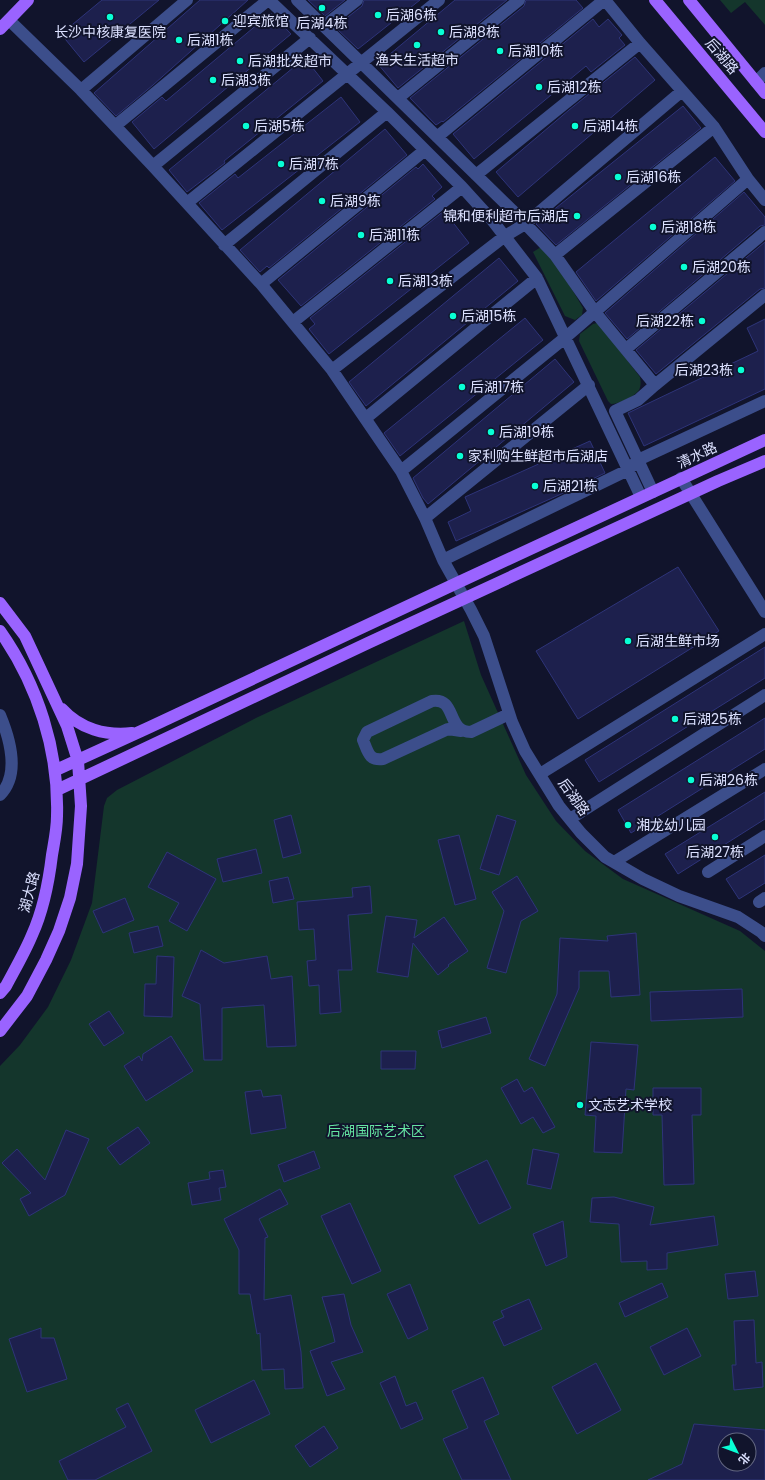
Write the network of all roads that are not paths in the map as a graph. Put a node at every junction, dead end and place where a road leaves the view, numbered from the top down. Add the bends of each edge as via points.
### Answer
1 (28, 0) edge
2 (187, 0) edge
3 (269, 0) edge
4 (298, 0) edge
5 (357, 0) edge
6 (439, 0) edge
7 (519, 0) edge
8 (604, 0) edge
9 (655, 0) edge
10 (688, 0) edge
11 (9, 20) junction
12 (324, 26) junction
13 (0, 29) edge
14 (310, 38) junction
15 (640, 43) junction
16 (362, 63) junction
17 (765, 73) edge
18 (348, 74) junction
19 (756, 82) junction
20 (81, 90) junction
21 (682, 91) junction
22 (765, 93) edge
23 (398, 98) junction
24 (388, 112) junction
25 (115, 126) junction
26 (714, 127) junction
27 (765, 132) edge
28 (438, 137) junction
29 (426, 150) junction
30 (153, 166) junction
31 (476, 175) junction
32 (748, 179) junction
33 (462, 187) junction
34 (765, 200) edge
35 (186, 203) junction
36 (525, 224) junction
37 (765, 232) edge
38 (505, 236) junction
39 (224, 245) junction
40 (555, 255) junction
41 (537, 278) junction
42 (261, 284) junction
43 (765, 295) edge
44 (595, 312) junction
45 (293, 322) junction
46 (566, 337) junction
47 (626, 349) junction
48 (332, 370) junction
49 (589, 385) junction
50 (655, 385) junction
51 (765, 401) edge
52 (366, 418) junction
53 (765, 440) edge
54 (638, 460) junction
55 (765, 461) edge
56 (628, 470) junction
57 (401, 471) junction
58 (682, 478) junction
59 (653, 492) junction
60 (690, 493) junction
61 (641, 497) junction
62 (425, 518) junction
63 (443, 560) junction
64 (456, 583) junction
65 (464, 598) junction
66 (0, 603) edge
67 (765, 612) edge
68 (0, 631) edge
69 (765, 634) edge
70 (765, 695) edge
71 (58, 705) junction
72 (509, 714) junction
73 (0, 716) edge
74 (150, 728) junction
75 (462, 731) junction
76 (78, 761) junction
77 (112, 764) junction
78 (765, 769) edge
79 (56, 770) junction
80 (540, 774) junction
81 (79, 779) junction
82 (56, 790) junction
83 (0, 795) edge
84 (81, 806) junction
85 (570, 819) junction
86 (765, 836) edge
87 (614, 862) junction
88 (708, 872) dead end
89 (765, 936) edge
90 (0, 993) edge
91 (0, 1031) edge

1 - 11 main road
2 - 20 street
3 - 14 street
3 - 25 street
4 - 12 street
5 - 12 street
6 - 16 street
7 - 23 street
8 - 15 street
8 - 28 street
9 - 27 main road, 后湖路
10 - 19 main road, 后湖路
11 - 13 main road
11 - 20 street, 后湖路
12 - 16 street
14 - 18 street
14 - 30 street
15 - 21 street
15 - 31 street
16 - 18 street
16 - 23 street
17 - 19 street
18 - 24 street
18 - 35 street
19 - 22 main road, 后湖路
20 - 25 street, 后湖路
21 - 26 street
21 - 36 street
23 - 28 street
24 - 29 street
24 - 39 street
25 - 30 street, 后湖路
26 - 32 street
26 - 40 street
28 - 31 street
29 - 33 street
29 - 42 street
30 - 35 street, 后湖路
31 - 36 street
32 - 34 street
32 - 44 street
33 - 38 street
33 - 45 street
35 - 39 street, 后湖路
36 - 38 street
36 - 40 street
37 - 47 street
38 - 41 street
38 - 48 street
39 - 42 street, 后湖路
40 - 44 street
41 - 46 street
41 - 52 street
42 - 45 street, 后湖路
43 - 50 street
44 - 46 street
44 - 47 street
45 - 48 street, 后湖路
46 - 49 street
46 - 57 street
47 - 50 street
48 - 52 street, 后湖路
49 - 56 street
49 - 62 street
50 - 54 street via 638,400 615,411
51 - 54 street
52 - 57 street, 后湖路
53 - 58 main road, 清水路
54 - 56 street
54 - 59 street
55 - 60 main road
56 - 61 street
56 - 63 street
57 - 62 street, 后湖路
58 - 59 main road, 清水路
58 - 60 street
59 - 61 main road, 清水路
60 - 65 main road
60 - 67 street
61 - 64 main road, 清水路
62 - 63 street, 后湖路
63 - 64 street, 后湖路
64 - 65 street, 后湖路
64 - 74 main road, 清水路
65 - 72 street, 后湖路 via 484,636
65 - 77 main road
66 - 71 main road via 25,636
68 - 79 main road, 湖大路 via 26,675 47,726
69 - 80 street
70 - 85 street
71 - 74 main road via 71,718 91,730 120,734
71 - 76 main road
72 - 75 street via 471,732
72 - 80 street, 后湖路 via 525,751
73 - 83 street via 10,747 12,771 6,789
74 - 76 main road
75 - 75 street via 445,704 437,700 367,732 363,740 370,756 378,760 448,729
76 - 79 main road
76 - 81 main road
77 - 81 main road
77 - 84 main road via 91,779 85,788
78 - 87 street
79 - 82 main road, 湖大路
80 - 85 street, 后湖路
81 - 82 main road
81 - 84 main road
82 - 90 main road, 湖大路 via 58,817 49,881 33,934
84 - 91 main road via 77,864 70,898 59,931 26,996
85 - 87 street, 后湖路 via 605,857
86 - 88 street
87 - 89 street, 后湖路 via 679,896 738,917

